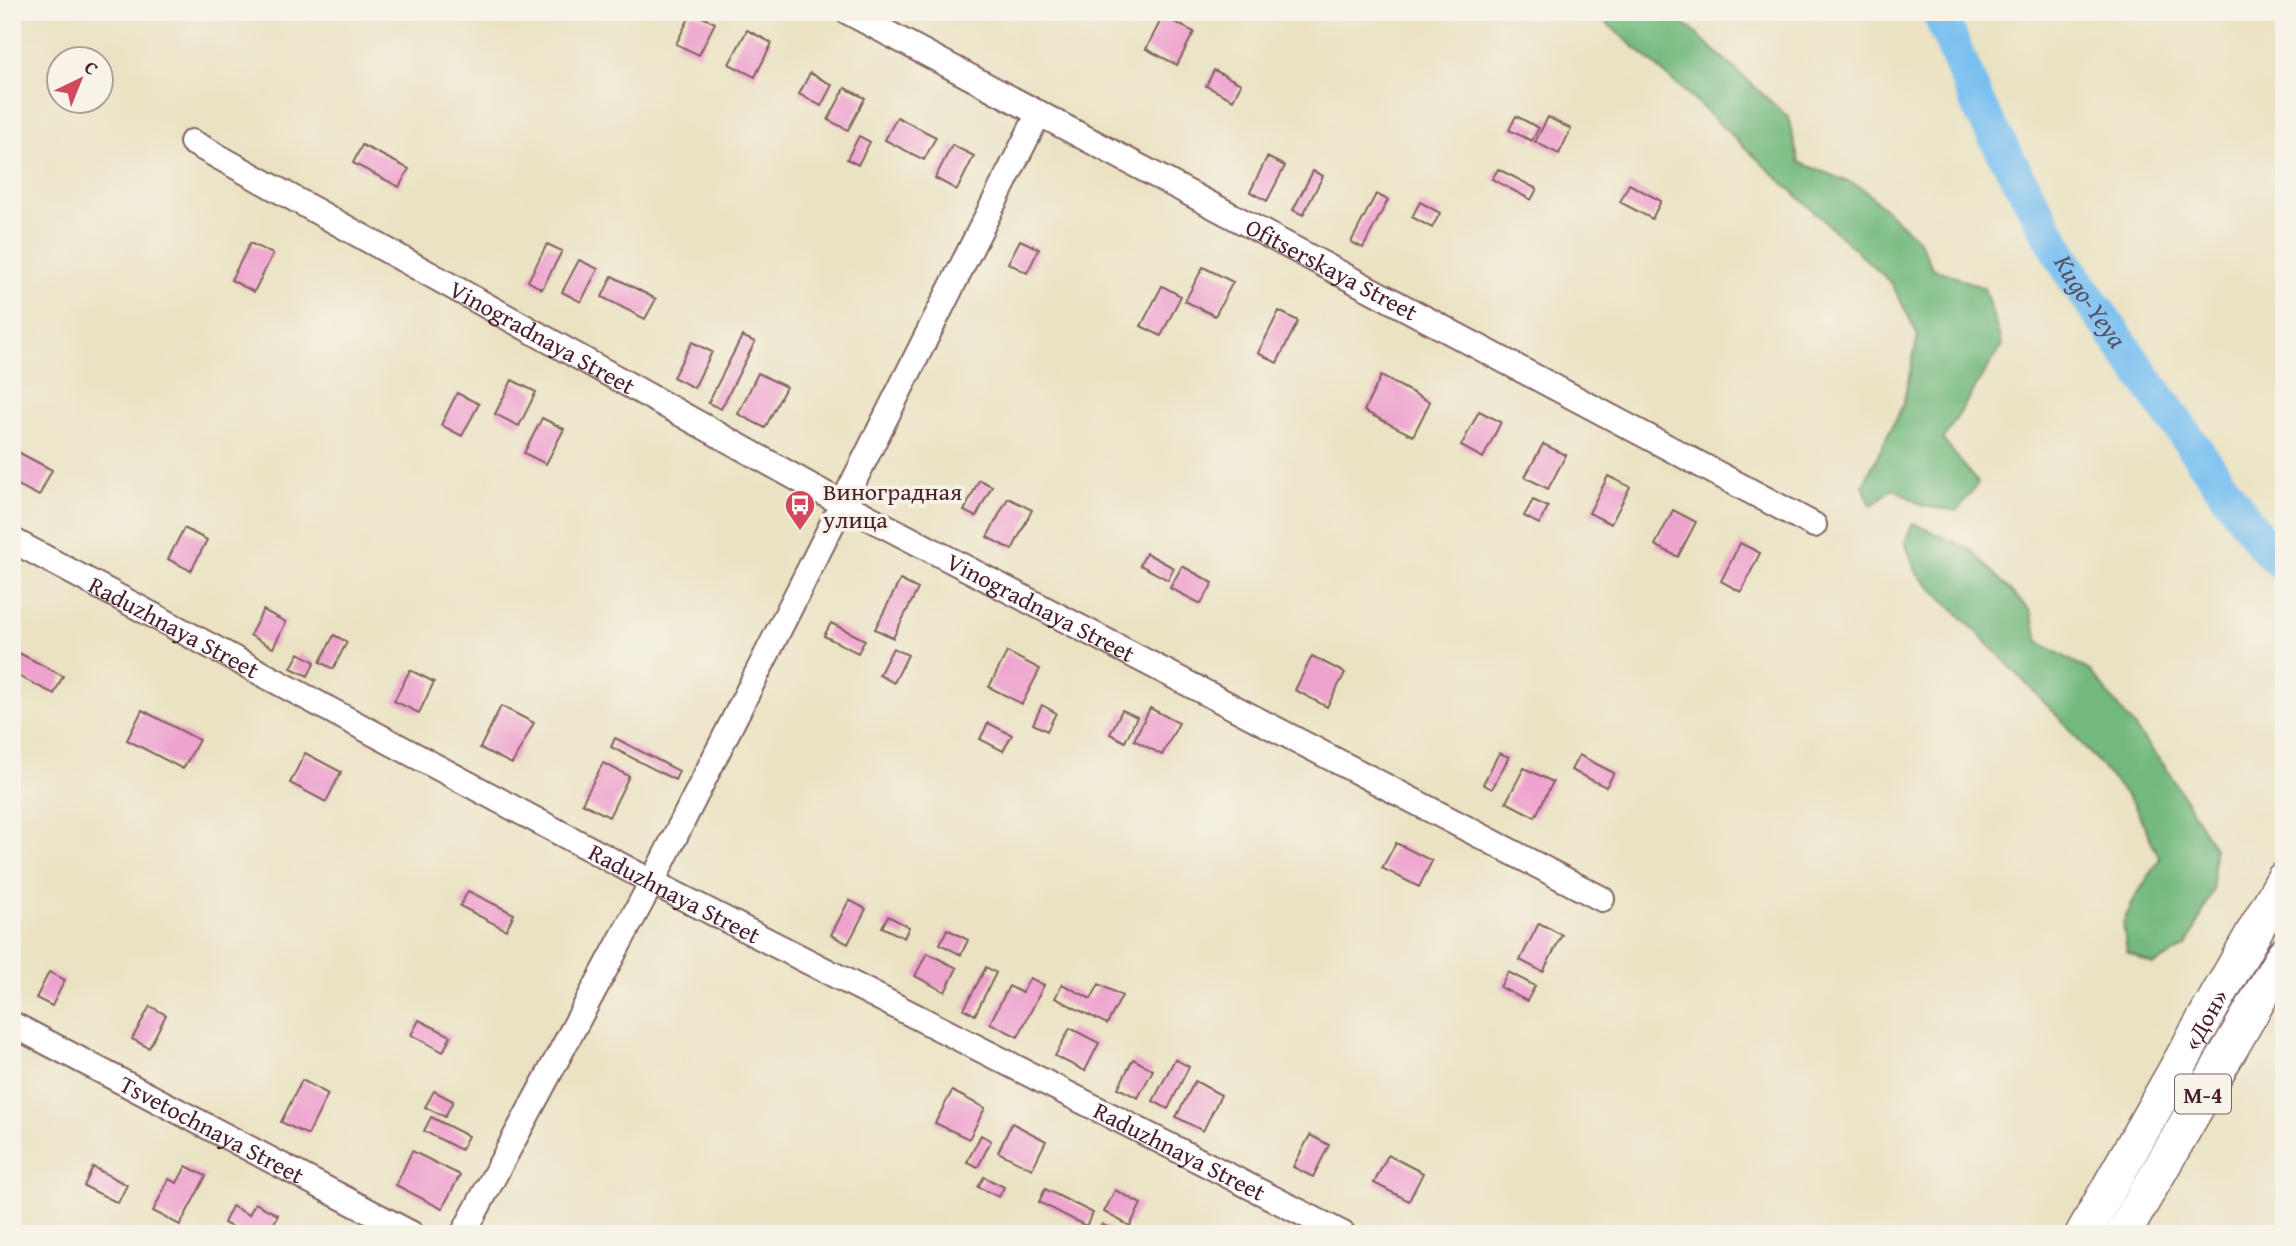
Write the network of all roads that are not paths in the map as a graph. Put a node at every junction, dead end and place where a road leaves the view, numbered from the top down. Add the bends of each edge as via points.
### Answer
1 (849, 12) edge
2 (1039, 113) junction
3 (192, 142) dead end
4 (843, 504) junction
5 (1814, 525) dead end
6 (12, 540) edge
7 (2284, 879) edge
8 (652, 882) junction
9 (1602, 899) dead end
10 (2284, 955) edge
11 (12, 1024) edge
12 (412, 1234) edge
13 (463, 1234) edge
14 (1343, 1234) edge
15 (2083, 1234) edge
16 (2123, 1234) edge

1 - 2 street, Ofitserskaya Street
2 - 4 street
2 - 5 street, Ofitserskaya Street
3 - 4 street, Vinogradnaya Street
4 - 8 street
4 - 9 street, Vinogradnaya Street
6 - 8 street, Raduzhnaya Street
7 - 15 highway, «Дон» / М-4
8 - 13 street
8 - 14 street, Raduzhnaya Street
10 - 16 highway, «Дон» / М-4
11 - 12 street, Tsvetochnaya Street

